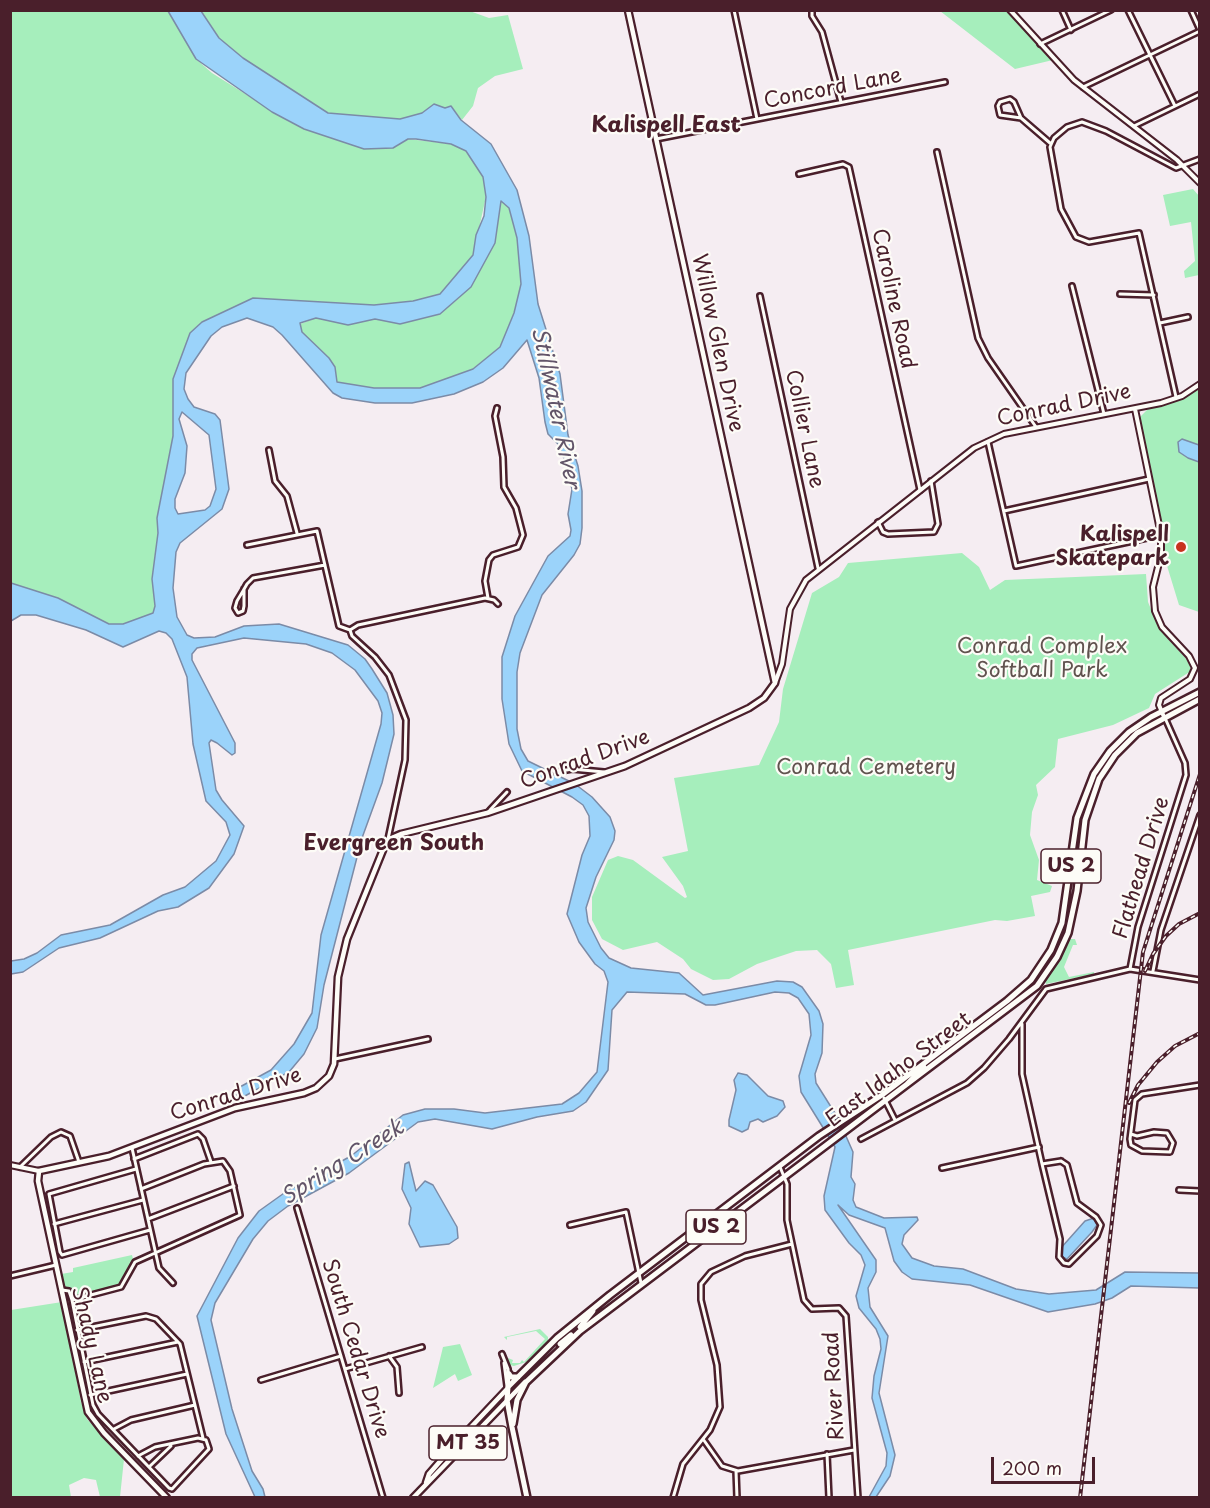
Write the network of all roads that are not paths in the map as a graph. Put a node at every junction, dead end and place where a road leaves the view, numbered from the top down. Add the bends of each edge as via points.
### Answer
1 (628, 10) edge
2 (734, 10) edge
3 (812, 10) edge
4 (1010, 10) edge
5 (1062, 10) edge
6 (1111, 10) edge
7 (1128, 10) edge
8 (1191, 10) edge
9 (1071, 30) junction
10 (1200, 30) edge
11 (1040, 44) junction
12 (1150, 55) junction
13 (945, 82) dead end
14 (1083, 87) junction
15 (1200, 94) edge
16 (841, 102) junction
17 (1175, 106) junction
18 (1021, 118) junction
19 (757, 119) junction
20 (1134, 126) junction
21 (656, 139) junction
22 (1051, 143) junction
23 (938, 152) dead end
24 (1200, 159) edge
25 (1184, 167) junction
26 (799, 174) dead end
27 (1200, 183) edge
28 (1072, 286) dead end
29 (1120, 294) dead end
30 (1154, 295) junction
31 (760, 296) dead end
32 (1188, 317) dead end
33 (1160, 323) junction
34 (1200, 384) edge
35 (1176, 398) junction
36 (497, 408) dead end
37 (1135, 409) junction
38 (1104, 414) junction
39 (1036, 427) junction
40 (987, 440) junction
41 (269, 450) dead end
42 (1149, 479) junction
43 (931, 481) junction
44 (920, 490) junction
45 (1004, 511) junction
46 (878, 522) junction
47 (297, 533) junction
48 (1161, 535) junction
49 (247, 545) dead end
50 (325, 565) junction
51 (818, 568) junction
52 (244, 589) junction
53 (488, 598) junction
54 (498, 604) dead end
55 (350, 630) junction
56 (775, 683) junction
57 (1200, 692) edge
58 (1200, 699) edge
59 (1163, 714) junction
60 (615, 770) junction
61 (556, 772) dead end
62 (507, 792) dead end
63 (484, 814) junction
64 (1200, 815) edge
65 (388, 839) junction
66 (1131, 969) junction
67 (1153, 971) junction
68 (1200, 978) edge
69 (1036, 986) junction
70 (1046, 989) junction
71 (1024, 1019) junction
72 (428, 1039) dead end
73 (944, 1048) junction
74 (335, 1059) junction
75 (1200, 1085) edge
76 (905, 1087) junction
77 (884, 1098) junction
78 (895, 1120) junction
79 (1131, 1134) junction
80 (861, 1139) dead end
81 (1039, 1147) junction
82 (132, 1148) junction
83 (134, 1159) junction
84 (211, 1162) junction
85 (79, 1164) junction
86 (1042, 1164) junction
87 (10, 1165) edge
88 (20, 1167) junction
89 (780, 1167) junction
90 (942, 1168) dead end
91 (136, 1169) junction
92 (39, 1171) junction
93 (784, 1177) junction
94 (234, 1186) junction
95 (141, 1190) junction
96 (1179, 1190) dead end
97 (1200, 1191) edge
98 (143, 1200) junction
99 (297, 1208) dead end
100 (148, 1219) junction
101 (54, 1224) junction
102 (570, 1225) dead end
103 (150, 1230) junction
104 (792, 1244) junction
105 (155, 1252) junction
106 (56, 1265) junction
107 (639, 1274) junction
108 (10, 1276) edge
109 (641, 1282) junction
110 (173, 1283) dead end
111 (62, 1290) junction
112 (72, 1300) junction
113 (598, 1305) junction
114 (77, 1330) junction
115 (178, 1342) junction
116 (560, 1344) dead end
117 (423, 1347) dead end
118 (341, 1356) junction
119 (389, 1356) junction
120 (84, 1362) junction
121 (345, 1369) junction
122 (187, 1374) junction
123 (509, 1374) junction
124 (519, 1376) junction
125 (529, 1378) junction
126 (261, 1380) dead end
127 (508, 1387) junction
128 (399, 1392) dead end
129 (90, 1395) junction
130 (507, 1400) junction
131 (195, 1405) junction
132 (512, 1427) junction
133 (113, 1430) junction
134 (203, 1438) junction
135 (703, 1439) junction
136 (172, 1445) junction
137 (854, 1450) junction
138 (827, 1455) junction
139 (138, 1456) junction
140 (144, 1461) junction
141 (137, 1467) junction
142 (149, 1467) junction
143 (736, 1471) junction
144 (426, 1483) junction
145 (167, 1497) edge
146 (383, 1497) edge
147 (413, 1497) edge
148 (527, 1497) edge
149 (674, 1497) edge
150 (737, 1497) edge
151 (829, 1497) edge
152 (858, 1497) edge

1 - 21 main road, Willow Glen Drive
2 - 19 street
3 - 16 street
4 - 11 street
5 - 9 street
6 - 9 street
7 - 12 street
8 - 10 street
9 - 11 street
10 - 12 street
11 - 14 street
12 - 14 street
12 - 17 street
13 - 16 street, Concord Lane
14 - 20 street
15 - 17 street
16 - 19 street, Concord Lane
17 - 20 street
18 - 18 street via 1000,114 1000,102 1014,102
18 - 22 street
19 - 21 street, Concord Lane
20 - 25 street
21 - 56 main road, Willow Glen Drive
22 - 25 street via 1071,125 1087,123 1176,168
22 - 30 street via 1061,209 1076,237 1089,242 1139,233
23 - 39 street via 978,338
24 - 25 street
25 - 27 street
26 - 44 street, Caroline Road via 843,164 849,167
28 - 38 street
29 - 30 street
30 - 33 street
31 - 51 street, Collier Lane
32 - 33 street
33 - 35 street
34 - 35 street, Conrad Drive
35 - 37 street, Conrad Drive
36 - 53 street via 504,487 516,508 522,535 518,547 489,560 485,581
37 - 38 street, Conrad Drive
37 - 42 street
38 - 39 street, Conrad Drive
39 - 40 street, Conrad Drive
40 - 43 street, Conrad Drive
40 - 45 street
41 - 47 street via 275,482 287,496
42 - 45 street
42 - 48 street
43 - 44 street, Conrad Drive
43 - 46 street via 938,524 934,532 888,534
44 - 46 street, Conrad Drive
45 - 48 street via 1016,566
46 - 51 street, Conrad Drive
47 - 49 street
47 - 50 street via 317,531
48 - 59 street via 1161,555 1153,587 1155,611 1161,627 1189,656 1195,668 1190,679 1161,698
50 - 52 street via 253,578
50 - 55 street via 339,626
51 - 56 street, Conrad Drive via 792,601
52 - 52 street via 235,608 238,613 243,611
53 - 54 street
53 - 55 street via 358,625
55 - 65 street via 389,675 406,720 405,760
56 - 60 main road, Conrad Drive via 764,698 749,708
57 - 59 highway, East Idaho Street / US 2
58 - 59 highway, East Idaho Street / US 2
59 - 66 street, Flathead Drive via 1185,762 1186,775 1138,927
59 - 69 highway, East Idaho Street / US 2 via 1115,755 1099,779 1085,820 1068,933
59 - 73 highway, East Idaho Street / US 2 via 1122,738 1090,782 1076,826 1064,913 1046,958 1031,980
60 - 61 street
60 - 63 main road, Conrad Drive
62 - 63 street
63 - 65 main road, Conrad Drive
64 - 67 street via 1161,930
65 - 74 main road via 343,953 337,990
66 - 67 street, Flathead Drive
66 - 70 street
67 - 68 street, Flathead Drive
69 - 70 street
69 - 76 highway, East Idaho Street / US 2
70 - 71 street
71 - 78 street via 967,1083
71 - 81 street via 1022,1074
72 - 74 street
73 - 76 highway
73 - 77 highway, East Idaho Street / US 2
74 - 82 main road, Conrad Drive via 325,1080 310,1091 235,1108
75 - 79 street via 1137,1097
76 - 77 highway, East Idaho Street / US 2
77 - 78 street
77 - 89 highway, East Idaho Street / US 2 via 819,1136
77 - 93 highway, East Idaho Street / US 2
78 - 80 street
79 - 79 street via 1131,1145 1136,1149 1165,1152 1173,1148 1171,1137 1162,1131
81 - 86 street
81 - 90 street
82 - 83 street
82 - 85 main road, Conrad Drive
83 - 84 street via 198,1134
83 - 91 street
84 - 94 street via 226,1163
84 - 95 street
85 - 88 street via 70,1136 64,1132 51,1137
85 - 92 main road, Conrad Drive
86 - 86 street via 1060,1239 1059,1255 1064,1263 1071,1264 1098,1234 1100,1223 1077,1203 1066,1163
87 - 88 street
88 - 92 street
89 - 93 street, River Road
89 - 107 highway, East Idaho Street / US 2
91 - 95 street
91 - 101 street via 52,1192 48,1197
92 - 106 main road, Shady Lane
93 - 104 street, River Road
93 - 109 highway, East Idaho Street / US 2
94 - 100 street
94 - 105 street via 239,1217
95 - 98 street
96 - 97 street
98 - 100 street
98 - 101 street
99 - 118 street, South Cedar Drive
100 - 103 street
101 - 103 street via 62,1255
102 - 107 street via 626,1212
103 - 105 street
104 - 135 street via 745,1256 711,1272 701,1284 700,1296 717,1365 720,1403 717,1419
104 - 137 street, River Road via 807,1306 815,1310 840,1308 845,1314
105 - 110 street via 159,1268
105 - 112 street via 132,1264 121,1287
106 - 108 street
106 - 111 main road, Shady Lane
107 - 109 street
107 - 113 highway, East Idaho Street / US 2
109 - 125 highway, East Idaho Street / US 2
111 - 112 street via 69,1291
111 - 141 main road, Shady Lane via 88,1413
112 - 114 street
113 - 116 highway
113 - 124 highway, East Idaho Street / US 2
114 - 115 street via 150,1316
114 - 120 street
115 - 120 street
115 - 122 street
117 - 119 street
118 - 121 street, South Cedar Drive
118 - 126 street
119 - 121 street
119 - 128 street via 397,1368
120 - 129 street
121 - 146 street, South Cedar Drive
122 - 129 street
122 - 131 street
123 - 124 highway
123 - 127 street
123 - 127 street via 502,1354
124 - 127 highway, East Idaho Street / US 2
125 - 130 main road, East Idaho Street / MT 35
125 - 132 highway, US 2 via 517,1400
127 - 130 highway, US 2
127 - 144 main road, MT 35 via 451,1448
129 - 133 street via 94,1409
130 - 132 highway, US 2
130 - 144 main road, MT 35
131 - 133 street via 131,1420
131 - 134 street
132 - 148 highway, US 2
133 - 139 street
134 - 136 street
134 - 142 street via 209,1449 207,1454 174,1488 169,1488
135 - 143 street via 722,1466
135 - 149 street via 683,1464
136 - 139 street via 154,1447
136 - 142 street
137 - 138 street
137 - 152 street, River Road
138 - 143 street
138 - 151 street
139 - 140 street
140 - 141 street
140 - 142 street
141 - 145 main road, Shady Lane
143 - 150 street
144 - 147 main road, MT 35

